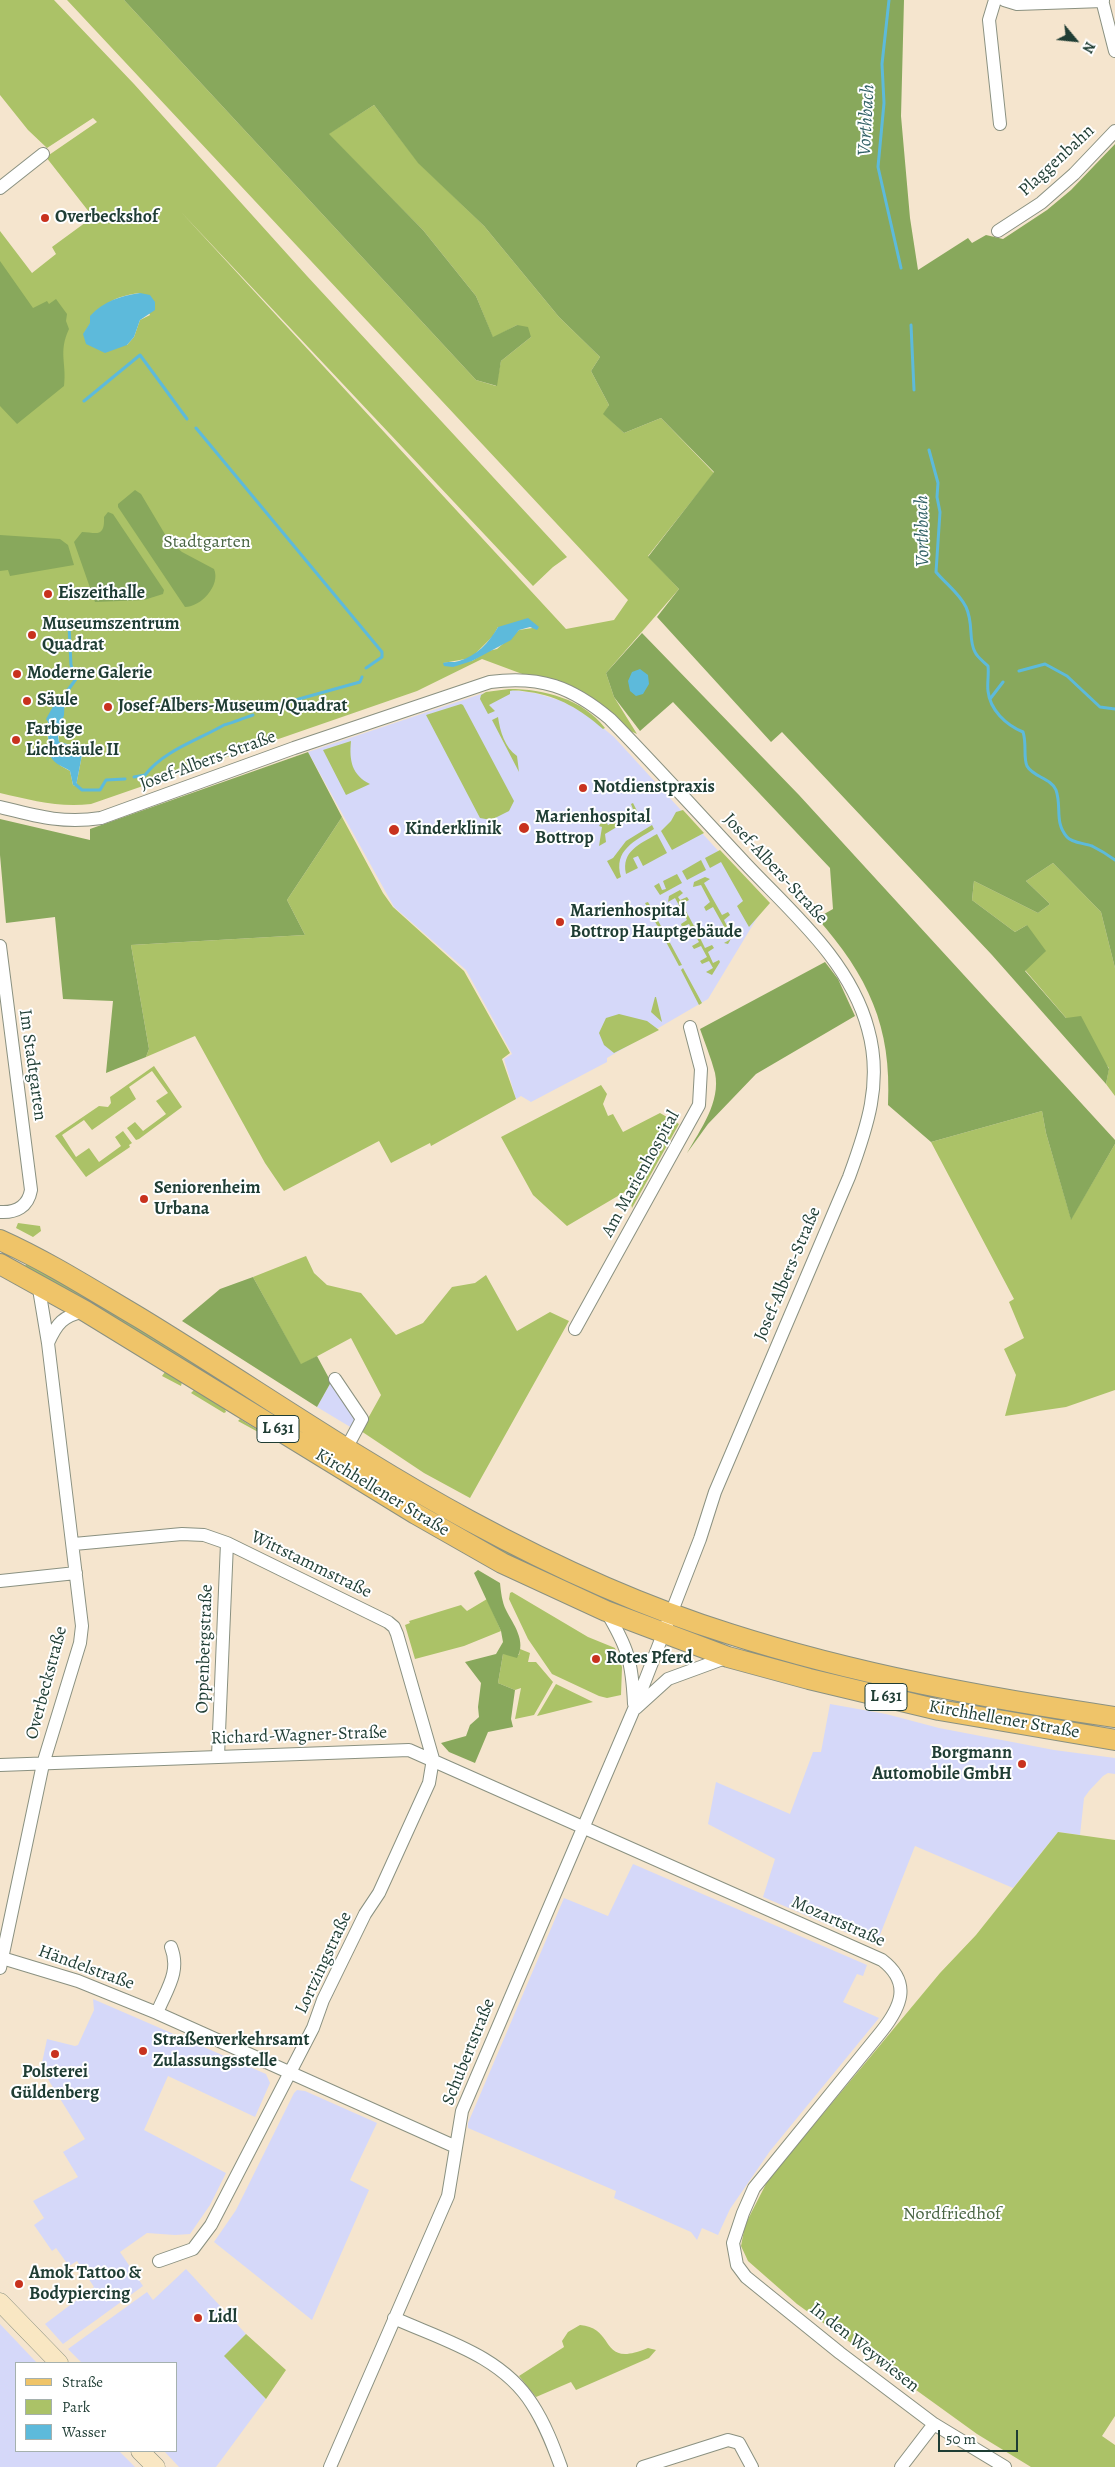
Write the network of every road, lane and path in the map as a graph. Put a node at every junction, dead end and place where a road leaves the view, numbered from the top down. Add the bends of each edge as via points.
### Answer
1 (995, 0) edge
2 (1004, 0) edge
3 (1102, 0) edge
4 (1115, 51) edge
5 (1000, 124) dead end
6 (1115, 131) edge
7 (43, 154) dead end
8 (0, 188) edge
9 (998, 232) dead end
10 (0, 807) edge
11 (0, 946) edge
12 (690, 1027) dead end
13 (0, 1212) edge
14 (0, 1240) edge
15 (0, 1264) edge
16 (38, 1283) junction
17 (85, 1311) junction
18 (576, 1329) dead end
19 (48, 1344) junction
20 (335, 1379) dead end
21 (347, 1447) junction
22 (227, 1543) junction
23 (74, 1544) junction
24 (76, 1572) junction
25 (0, 1581) edge
26 (606, 1611) junction
27 (671, 1614) junction
28 (662, 1633) junction
29 (728, 1657) junction
30 (634, 1709) junction
31 (1115, 1717) edge
32 (1115, 1740) edge
33 (218, 1756) junction
34 (433, 1759) junction
35 (0, 1764) edge
36 (44, 1764) junction
37 (583, 1827) junction
38 (171, 1947) dead end
39 (1, 1963) edge
40 (156, 2013) junction
41 (291, 2074) junction
42 (456, 2148) junction
43 (735, 2234) joint
44 (158, 2261) dead end
45 (0, 2302) edge
46 (394, 2318) junction
47 (58, 2362) edge
48 (934, 2424) junction
49 (141, 2452) edge
50 (156, 2467) edge
51 (330, 2467) edge
52 (561, 2467) edge
53 (643, 2467) edge
54 (752, 2467) edge
55 (901, 2467) edge
56 (1005, 2467) edge

1 - 5 street via 989,20
2 - 3 street via 1018,4
3 - 4 street
6 - 9 street, Plaggenbahn via 1041,203
7 - 8 street
10 - 27 street, Josef-Albers-Straße via 53,820 101,818 490,682 512,679 535,681 572,692 610,719 838,964 857,998 869,1030 874,1062 868,1124 850,1177 715,1492
11 - 13 street, Im Stadtgarten via 31,1190 17,1211
12 - 18 street, Am Marienhospital via 701,1069 699,1105
14 - 21 main road, Kirchhellener Straße / L 631 via 58,1270
15 - 16 main road, L 631
16 - 17 main road, Kirchhellener Straße / L 631
16 - 19 street, Overbeckstraße
17 - 19 street via 74,1313 56,1326
17 - 26 main road, Kirchhellener Straße / L 631 via 416,1514 502,1563
19 - 23 street, Overbeckstraße
20 - 21 street, Kirchhellener Straße via 362,1419
21 - 27 main road, Kirchhellener Straße / L 631 via 486,1530 565,1570
22 - 23 street, Wittstammstraße via 204,1535 182,1534
22 - 33 street, Oppenbergstraße
22 - 34 street, Wittstammstraße via 394,1627
23 - 24 street, Overbeckstraße
24 - 25 street
24 - 36 street, Overbeckstraße via 82,1626 80,1643
26 - 28 main road, Kirchhellener Straße / L 631
26 - 30 street, Schubertstraße via 625,1643 632,1671
27 - 28 street
27 - 31 main road, Kirchhellener Straße / L 631 via 842,1666 1017,1703
28 - 29 main road, Kirchhellener Straße / L 631
28 - 30 street, Schubertstraße
29 - 30 street, Schubertstraße via 668,1680
29 - 32 main road, Kirchhellener Straße / L 631 via 809,1680 939,1710
30 - 37 street, Schubertstraße
33 - 34 street, Richard-Wagner-Straße via 409,1750
33 - 36 street, Richard-Wagner-Straße
34 - 37 street, Richard-Wagner-Straße
34 - 41 street, Lortzingstraße via 430,1783 379,1893 344,1957
35 - 36 street, Richard-Wagner-Straße
36 - 39 street, Overbeckstraße
37 - 42 street, Schubertstraße via 462,2111
37 - 43 street, Mozartstraße via 882,1960 895,1972 900,1984 899,2007 893,2017 754,2188
38 - 40 street via 176,1968
39 - 40 street, Händelstraße via 78,1981
40 - 41 street, Händelstraße
41 - 42 street, Händelstraße
41 - 44 street, Lortzingstraße via 211,2225 192,2249
42 - 46 street, Schubertstraße via 448,2196
43 - 48 street, In den Weywiesen via 733,2243 737,2265 746,2277
45 - 47 main road
46 - 51 street, Schubertstraße
46 - 52 street via 478,2356 501,2370 532,2403
48 - 55 street
48 - 56 street, In den Weywiesen
49 - 50 main road
53 - 54 street via 728,2440 739,2444

